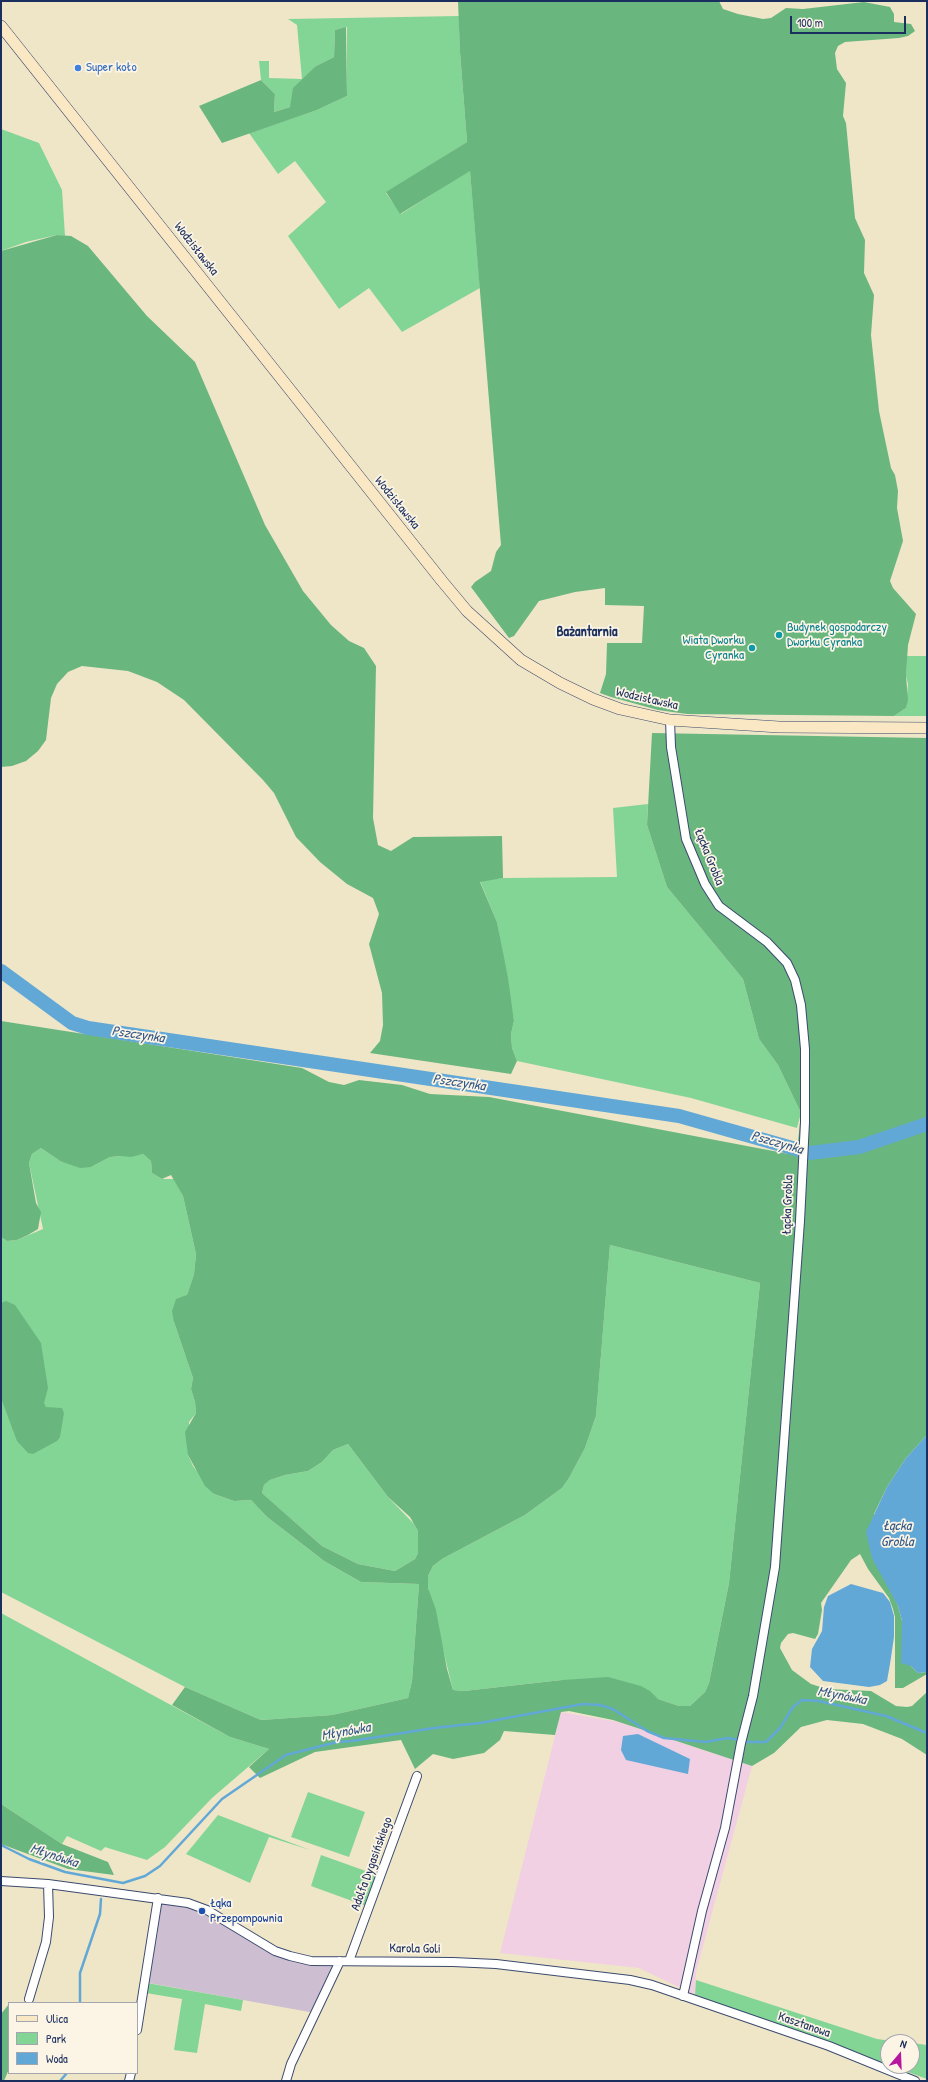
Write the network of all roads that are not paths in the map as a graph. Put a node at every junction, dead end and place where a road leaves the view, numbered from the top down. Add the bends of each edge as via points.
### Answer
1 (1, 26) edge
2 (670, 720) junction
3 (927, 728) edge
4 (417, 1776) dead end
5 (1, 1881) edge
6 (48, 1884) junction
7 (158, 1898) junction
8 (340, 1961) junction
9 (349, 1961) junction
10 (683, 1996) junction
11 (30, 1999) dead end
12 (138, 2024) edge
13 (286, 2081) edge
14 (915, 2081) edge

1 - 2 main road, Wodzisławska via 468,612 521,660 560,683 620,709
2 - 3 main road, Wodzisławska via 779,727
2 - 10 street, Łącka Grobla via 671,747 686,839 705,884 719,906 767,942 786,963 795,980 805,1049 806,1122 775,1567 755,1684 725,1828 702,1911
4 - 9 street, Adolfa Dygasińskiego
5 - 6 street, Karola Goli
6 - 7 street, Karola Goli
6 - 11 street via 49,1917 46,1942
7 - 8 street, Karola Goli via 188,1903 207,1910 260,1943 290,1956
7 - 12 street
8 - 9 street, Karola Goli
8 - 13 street via 291,2064
9 - 10 street, Karola Goli via 496,1964 630,1980
10 - 14 street, Kasztanowa via 828,2046

